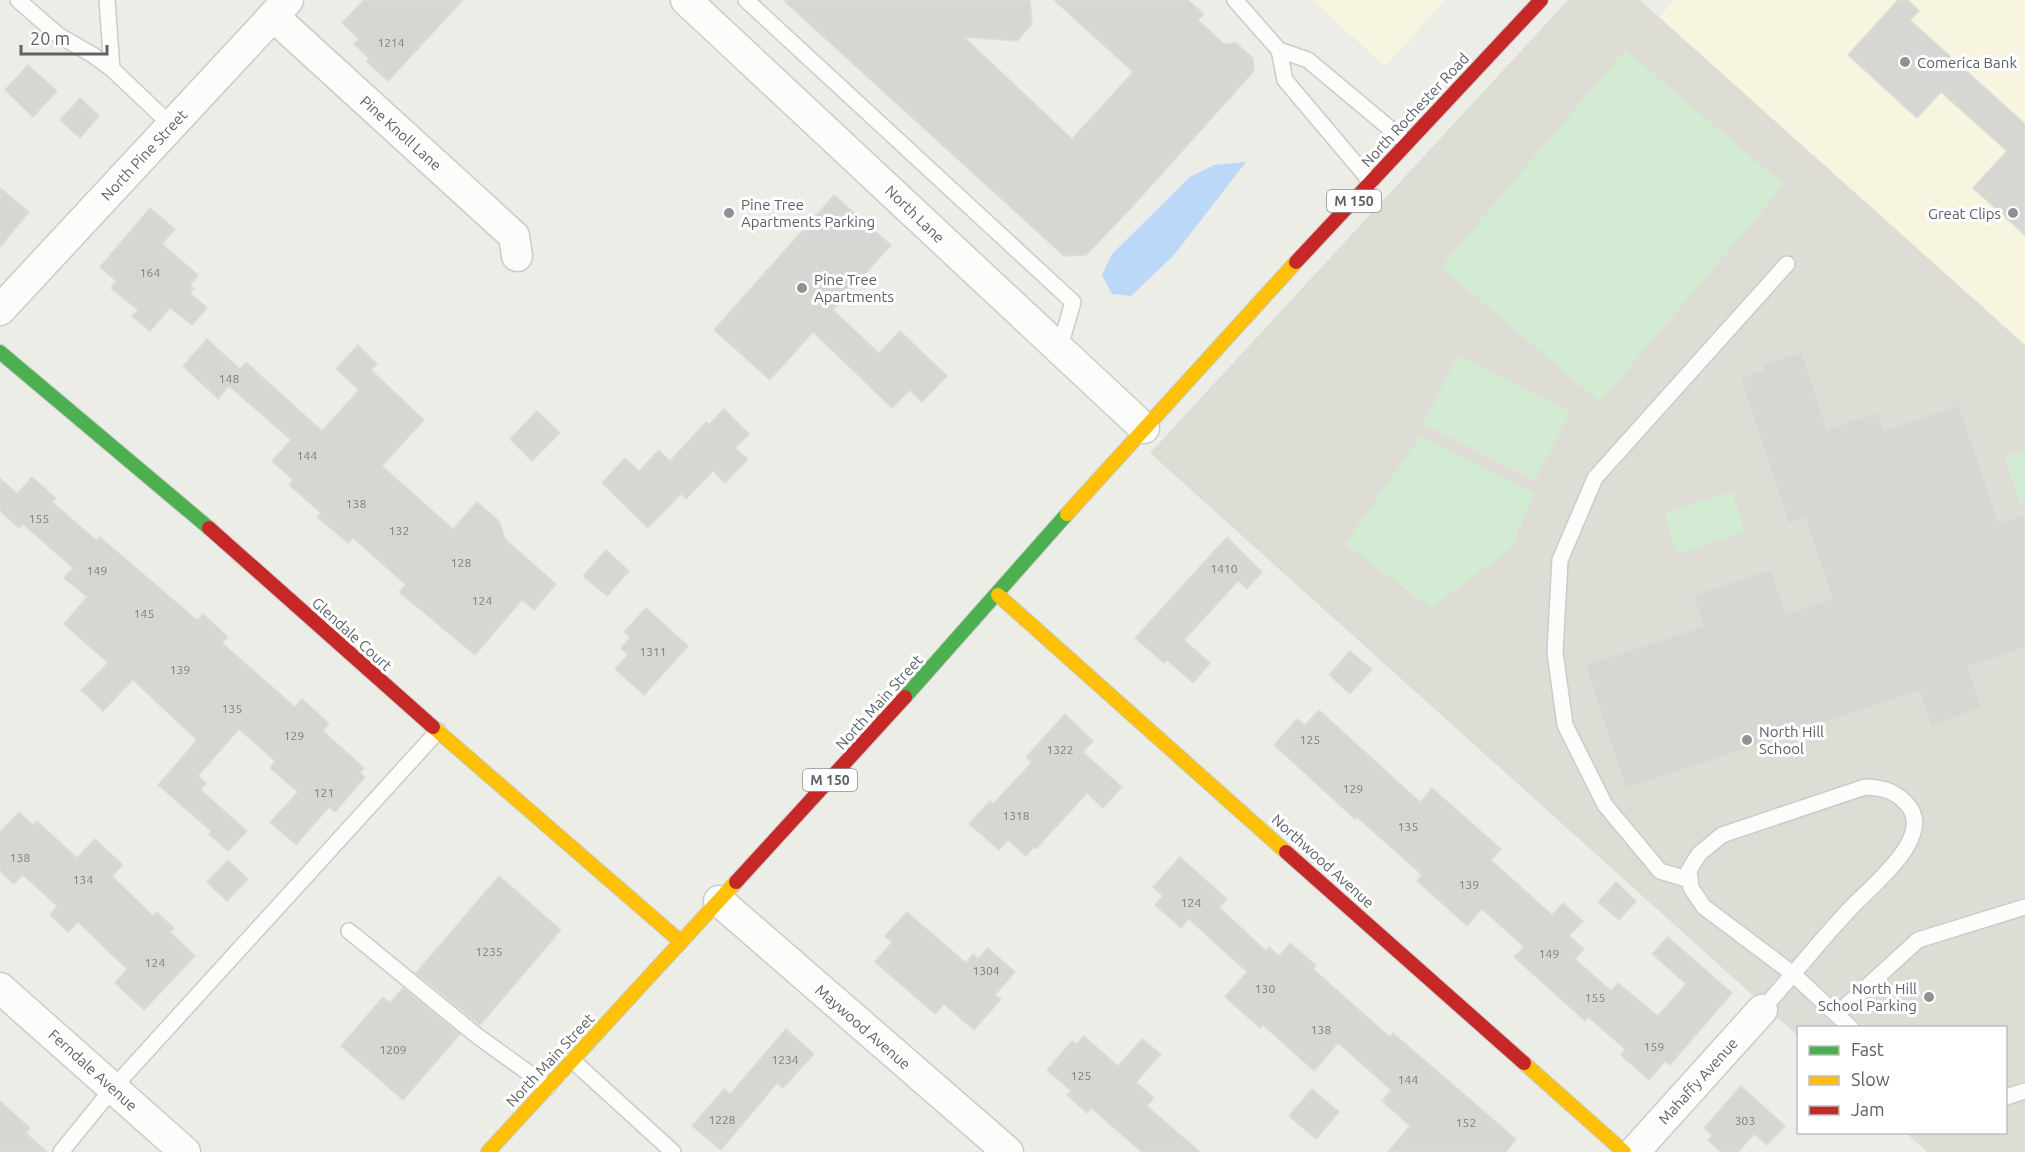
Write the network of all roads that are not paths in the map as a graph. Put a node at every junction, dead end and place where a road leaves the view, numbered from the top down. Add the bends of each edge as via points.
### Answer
1 (18, 0) edge
2 (107, 0) edge
3 (686, 0) edge
4 (746, 0) edge
5 (1234, 0) edge
6 (1540, 0) edge
7 (280, 8) edge
8 (1279, 50) junction
9 (112, 69) junction
10 (171, 125) junction
11 (1406, 142) junction
12 (1371, 182) junction
13 (517, 256) dead end
14 (1787, 264) dead end
15 (0, 310) edge
16 (1059, 350) junction
17 (0, 352) edge
18 (1168, 403) joint
19 (1144, 428) junction
20 (998, 595) junction
21 (438, 731) junction
22 (1690, 880) junction
23 (719, 901) junction
24 (2025, 907) edge
25 (349, 931) dead end
26 (681, 942) junction
27 (1793, 974) junction
28 (0, 988) edge
29 (1762, 1010) joint
30 (1837, 1014) junction
31 (1849, 1026) edge
32 (572, 1060) junction
33 (548, 1087) junction
34 (114, 1088) junction
35 (2025, 1091) edge
36 (2007, 1097) edge
37 (60, 1152) edge
38 (185, 1152) edge
39 (488, 1152) edge
40 (673, 1152) edge
41 (1008, 1152) edge
42 (1624, 1152) edge
43 (1634, 1152) edge

1 - 9 lane via 58,35
2 - 9 lane
3 - 16 street, North Lane
4 - 16 lane via 1073,302
5 - 8 lane
6 - 11 street, North Rochester Road / M 150
7 - 10 street, North Pine Street
7 - 13 street, Pine Knoll Lane via 514,236
8 - 11 lane via 1308,60
8 - 12 lane via 1285,80
9 - 10 lane
10 - 15 street, North Pine Street
11 - 12 street, North Rochester Road / M 150
12 - 18 street, North Rochester Road / M 150
14 - 22 lane via 1595,478 1560,560 1555,652 1565,725 1605,805 1660,871
16 - 19 street, North Lane
17 - 21 street, Glendale Court via 178,500
18 - 19 street, North Main Street / M 150
19 - 20 street, North Main Street / M 150
20 - 23 street, North Main Street / M 150
20 - 42 street, Northwood Avenue
21 - 26 street, Glendale Court
21 - 34 lane
22 - 27 lane via 1704,908
22 - 27 lane via 1689,870 1699,854 1722,836 1865,787 1894,791 1910,807 1914,821 1910,843
23 - 26 street, North Main Street / M 150
23 - 41 street, Maywood Avenue
24 - 30 lane via 1918,940
25 - 33 lane via 476,1035
26 - 32 street, North Main Street / M 150
27 - 29 lane
27 - 30 lane
28 - 34 street, Ferndale Avenue
29 - 43 street, Mahaffy Avenue
30 - 31 lane
32 - 33 street, North Main Street / M 150
32 - 40 lane
33 - 39 street, North Main Street / M 150
34 - 37 lane
34 - 38 street, Ferndale Avenue
35 - 36 lane

